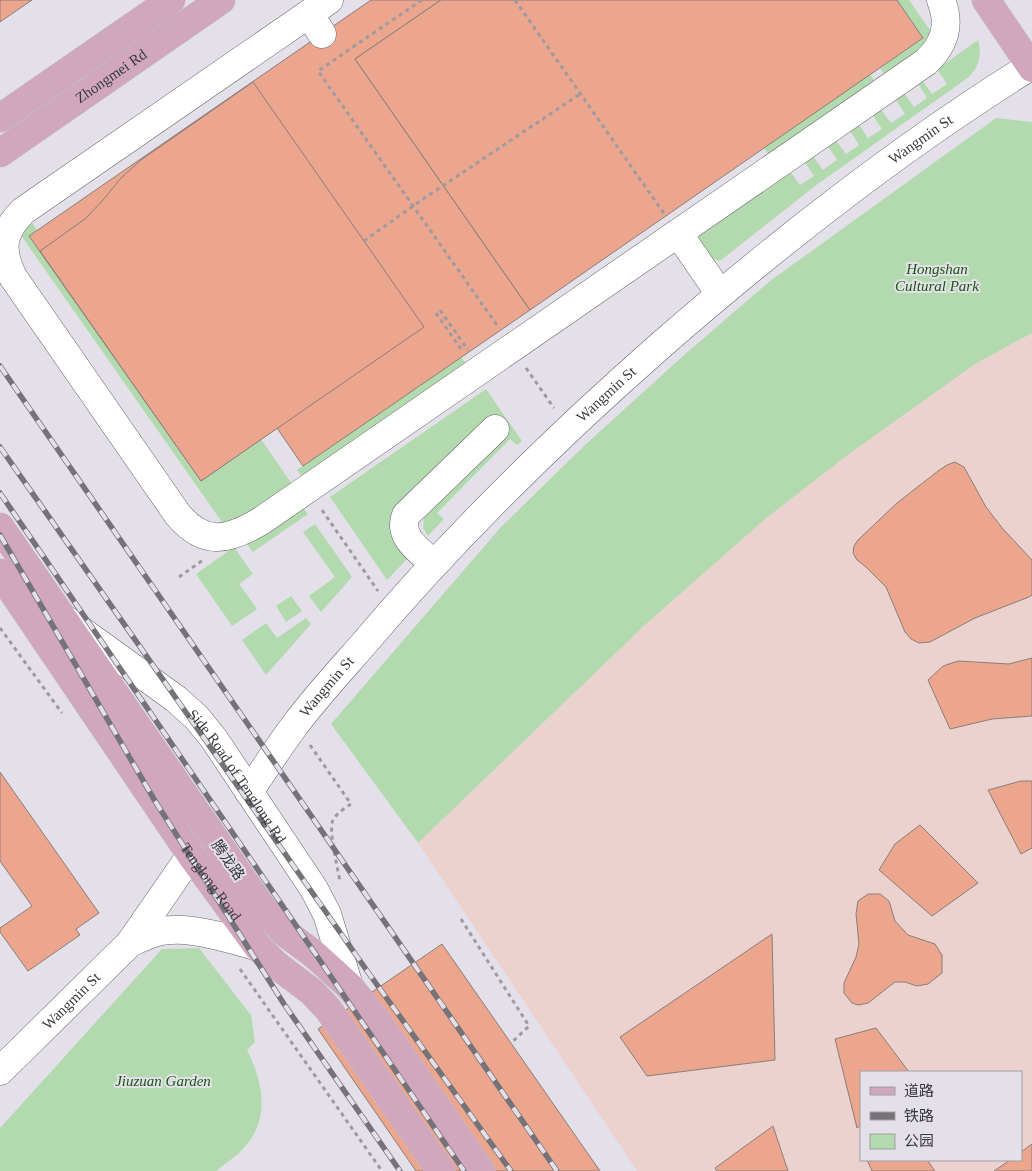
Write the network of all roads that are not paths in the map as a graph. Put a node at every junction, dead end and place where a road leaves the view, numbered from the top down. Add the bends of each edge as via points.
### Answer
1 (171, 0) edge
2 (222, 0) edge
3 (941, 0) edge
4 (986, 0) edge
5 (320, 16) edge
6 (1031, 67) edge
7 (0, 118) edge
8 (0, 153) edge
9 (678, 233) junction
10 (720, 294) junction
11 (495, 429) dead end
12 (0, 527) edge
13 (434, 564) junction
14 (0, 574) edge
15 (61, 616) junction
16 (249, 792) junction
17 (191, 855) junction
18 (130, 943) junction
19 (248, 956) junction
20 (349, 986) junction
21 (0, 1071) edge
22 (441, 1171) edge
23 (481, 1171) edge

1 - 7 main road, Zhongmei Rd
2 - 8 main road, Zhongmei Rd
3 - 9 street via 945,11 944,34 941,44 926,62
4 - 6 main road
5 - 9 street via 51,207 23,211 13,220 3,243 8,268 186,524 195,531 207,536 229,537 261,521
6 - 10 street, Wangmin St via 926,137
9 - 10 street
10 - 13 street, Wangmin St via 583,415
11 - 13 street via 406,515 405,535
12 - 15 main road, 腾龙路
13 - 16 street, Wangmin St via 295,725
14 - 17 main road, Tenglong Road
15 - 16 street, Side Road of Tenglong Rd via 176,699 197,718
15 - 20 main road, 腾龙路 via 261,906 284,932
16 - 20 street, Side Road of Tenglong Rd via 314,888 327,914
17 - 18 street, Wangmin St
17 - 19 main road, Tenglong Road
18 - 19 street via 151,933 191,932 229,939
18 - 21 street, Wangmin St
19 - 22 main road, Tenglong Road via 274,964 312,992 328,1009
20 - 23 main road, 腾龙路

